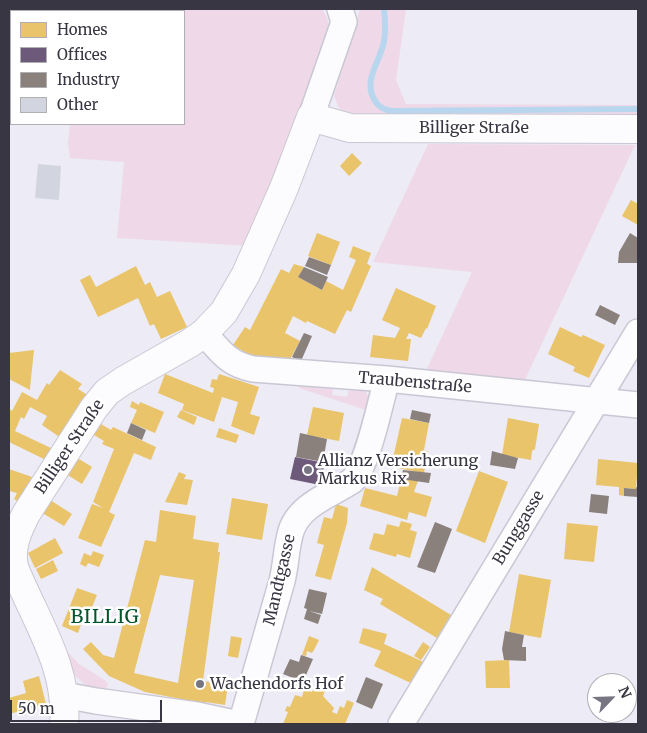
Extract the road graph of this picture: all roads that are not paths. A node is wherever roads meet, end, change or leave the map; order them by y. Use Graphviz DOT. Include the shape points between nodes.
graph roads {
  1 [pos="340,10"];
  2 [pos="311,117"];
  3 [pos="638,129"];
  4 [pos="638,332"];
  5 [pos="204,333"];
  6 [pos="387,379"];
  7 [pos="596,400"];
  8 [pos="638,405"];
  9 [pos="11,545"];
  10 [pos="64,695"];
  11 [pos="64,724"];
  12 [pos="240,724"];
  13 [pos="400,724"];
  1 -- 2 [label="street, Billiger Straße" via="344,22"];
  2 -- 3 [label="street, Billiger Straße" via="350,128"];
  2 -- 5 [label="street, Billiger Straße" via="246,274 224,312"];
  4 -- 7 [label="street, Bunggasse"];
  5 -- 6 [label="street, Traubenstraße" via="225,357 244,367"];
  5 -- 9 [label="street, Billiger Straße" via="123,381 101,400 26,514"];
  6 -- 7 [label="street, Traubenstraße"];
  6 -- 12 [label="street, Mandtgasse" via="357,477 305,510 294,522 282,581"];
  7 -- 8 [label="street, Traubenstraße"];
  7 -- 13 [label="street, Bunggasse"];
  9 -- 10 [label="street, Billiger Straße" via="14,567 51,648"];
  10 -- 11 [label="street, Billiger Straße"];
  10 -- 12 [label="street"];
}
